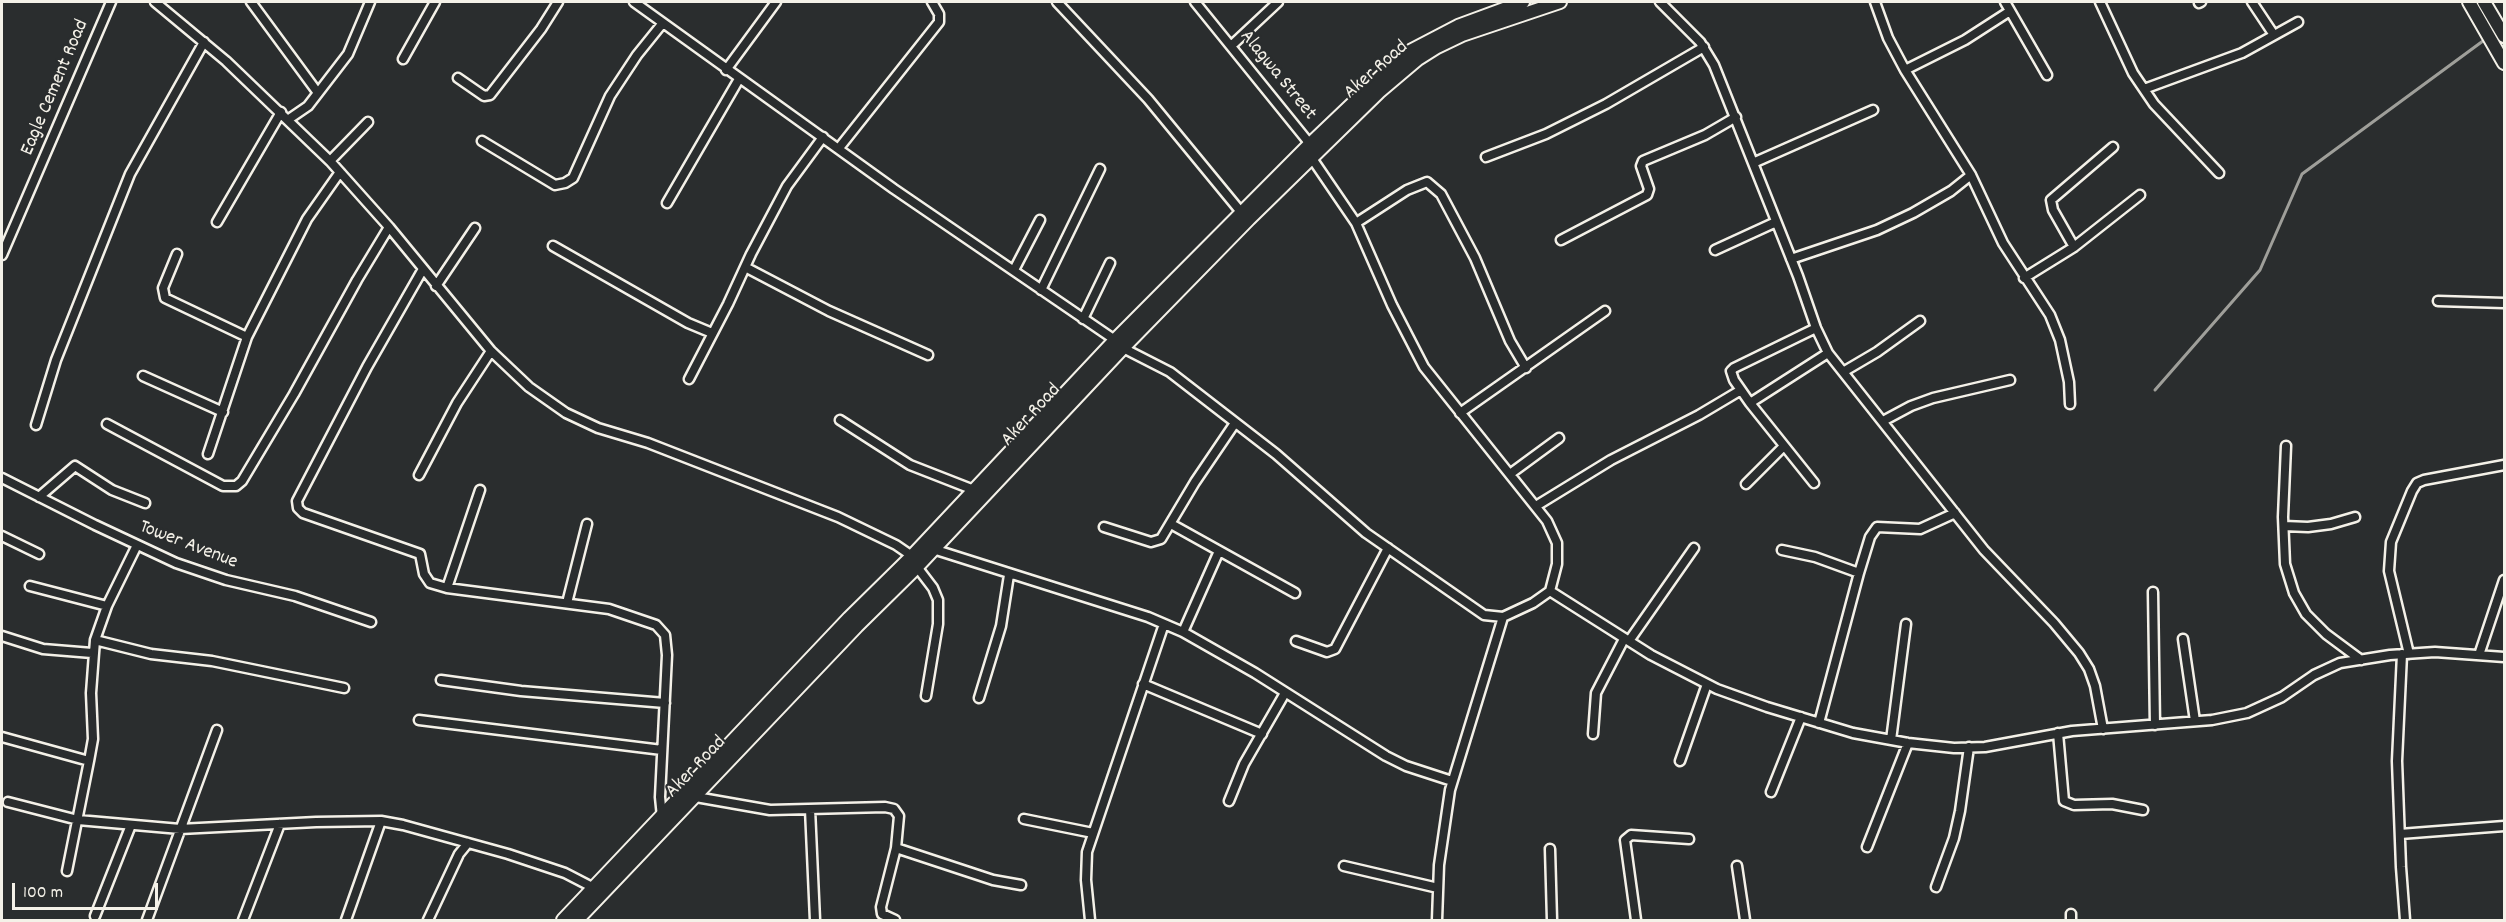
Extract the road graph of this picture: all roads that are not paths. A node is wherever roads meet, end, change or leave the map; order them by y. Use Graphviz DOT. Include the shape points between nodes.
graph roads {
  1 [pos="111,2"];
  2 [pos="155,2"];
  3 [pos="251,2"];
  4 [pos="370,2"];
  5 [pos="435,2"];
  6 [pos="558,2"];
  7 [pos="634,2"];
  8 [pos="776,2"];
  9 [pos="932,2"];
  10 [pos="1057,2"];
  11 [pos="1195,2"];
  12 [pos="1278,2"];
  13 [pos="1523,2"];
  14 [pos="1560,2"];
  15 [pos="1660,2"];
  16 [pos="1875,2"];
  17 [pos="2005,2"];
  18 [pos="2100,2"];
  19 [pos="2252,2"];
  20 [pos="2469,2"];
  21 [pos="2484,2"];
  22 [pos="2010,11"];
  23 [pos="2298,22"];
  24 [pos="662,24"];
  25 [pos="2274,36"];
  26 [pos="2505,36"];
  27 [pos="204,42"];
  28 [pos="1231,46"];
  29 [pos="1704,48"];
  30 [pos="403,59"];
  31 [pos="2505,63"];
  32 [pos="726,70"];
  33 [pos="1905,70"];
  34 [pos="2047,75"];
  35 [pos="458,78"];
  36 [pos="739,79"];
  37 [pos="2144,90"];
  38 [pos="318,93"];
  39 [pos="1873,110"];
  40 [pos="281,112"];
  41 [pos="1736,117"];
  42 [pos="289,119"];
  43 [pos="368,122"];
  44 [pos="824,137"];
  45 [pos="482,141"];
  46 [pos="1310,144"];
  47 [pos="2113,147"];
  48 [pos="839,148"];
  49 [pos="1311,157"];
  50 [pos="1486,157"];
  51 [pos="330,161"];
  52 [pos="1754,163"];
  53 [pos="1100,169"];
  54 [pos="340,172"];
  55 [pos="2220,173"];
  56 [pos="1971,175"];
  57 [pos="2140,195"];
  58 [pos="667,204"];
  59 [pos="1241,212"];
  60 [pos="1040,220"];
  61 [pos="217,222"];
  62 [pos="1776,222"];
  63 [pos="1356,223"];
  64 [pos="389,227"];
  65 [pos="475,228"];
  66 [pos="1561,240"];
  67 [pos="553,246"];
  68 [pos="2074,247"];
  69 [pos="1715,250"];
  70 [pos="177,254"];
  71 [pos="2,255"];
  72 [pos="1791,259"];
  73 [pos="1110,263"];
  74 [pos="745,267"];
  75 [pos="423,269"];
  76 [pos="1014,270"];
  77 [pos="2024,278"];
  78 [pos="436,285"];
  79 [pos="1041,290"];
  80 [pos="2438,302"];
  81 [pos="2505,303"];
  82 [pos="1605,311"];
  83 [pos="1083,319"];
  84 [pos="1920,321"];
  85 [pos="1816,328"];
  86 [pos="712,333"];
  87 [pos="247,338"];
  88 [pos="1119,344"];
  89 [pos="491,351"];
  90 [pos="1828,353"];
  91 [pos="928,355"];
  92 [pos="1526,368"];
  93 [pos="1844,372"];
  94 [pos="143,376"];
  95 [pos="689,378"];
  96 [pos="2010,380"];
  97 [pos="1741,390"];
  98 [pos="1750,403"];
  99 [pos="2070,404"];
  100 [pos="223,412"];
  101 [pos="1460,413"];
  102 [pos="840,420"];
  103 [pos="1883,421"];
  104 [pos="1235,423"];
  105 [pos="107,424"];
  106 [pos="36,425"];
  107 [pos="1558,438"];
  108 [pos="1784,446"];
  109 [pos="2286,446"];
  110 [pos="208,454"];
  111 [pos="2505,465"];
  112 [pos="1510,474"];
  113 [pos="418,475"];
  114 [pos="2,478"];
  115 [pos="1814,483"];
  116 [pos="1746,484"];
  117 [pos="480,490"];
  118 [pos="974,490"];
  119 [pos="39,497"];
  120 [pos="145,503"];
  121 [pos="1536,506"];
  122 [pos="1955,513"];
  123 [pos="2355,517"];
  124 [pos="587,524"];
  125 [pos="1171,524"];
  126 [pos="2284,526"];
  127 [pos="1104,527"];
  128 [pos="2,536"];
  129 [pos="137,545"];
  130 [pos="1388,548"];
  131 [pos="1694,548"];
  132 [pos="933,549"];
  133 [pos="1782,550"];
  134 [pos="1219,551"];
  135 [pos="39,554"];
  136 [pos="915,562"];
  137 [pos="1859,573"];
  138 [pos="1010,575"];
  139 [pos="2505,580"];
  140 [pos="30,586"];
  141 [pos="447,588"];
  142 [pos="1550,591"];
  143 [pos="2153,592"];
  144 [pos="1295,593"];
  145 [pos="567,603"];
  146 [pos="871,605"];
  147 [pos="107,606"];
  148 [pos="1503,617"];
  149 [pos="371,622"];
  150 [pos="1164,624"];
  151 [pos="1906,624"];
  152 [pos="1183,632"];
  153 [pos="2,636"];
  154 [pos="2183,639"];
  155 [pos="95,640"];
  156 [pos="1626,640"];
  157 [pos="1296,641"];
  158 [pos="92,653"];
  159 [pos="2405,654"];
  160 [pos="2479,655"];
  161 [pos="2505,657"];
  162 [pos="2361,660"];
  163 [pos="441,680"];
  164 [pos="1143,684"];
  165 [pos="1707,684"];
  166 [pos="344,688"];
  167 [pos="1285,693"];
  168 [pos="926,696"];
  169 [pos="979,698"];
  170 [pos="665,703"];
  171 [pos="1801,717"];
  172 [pos="419,720"];
  173 [pos="2195,721"];
  174 [pos="1819,723"];
  175 [pos="2155,725"];
  176 [pos="2103,729"];
  177 [pos="217,730"];
  178 [pos="1262,734"];
  179 [pos="1593,734"];
  180 [pos="2058,734"];
  181 [pos="2,737"];
  182 [pos="1891,740"];
  183 [pos="1908,743"];
  184 [pos="1969,747"];
  185 [pos="662,750"];
  186 [pos="89,761"];
  187 [pos="1680,761"];
  188 [pos="1452,781"];
  189 [pos="1771,792"];
  190 [pos="696,797"];
  191 [pos="1229,801"];
  192 [pos="8,802"];
  193 [pos="810,809"];
  194 [pos="2143,810"];
  195 [pos="662,818"];
  196 [pos="1024,819"];
  197 [pos="78,820"];
  198 [pos="381,821"];
  199 [pos="280,824"];
  200 [pos="131,825"];
  201 [pos="2505,826"];
  202 [pos="180,829"];
  203 [pos="1093,833"];
  204 [pos="2400,834"];
  205 [pos="1689,839"];
  206 [pos="468,843"];
  207 [pos="1867,847"];
  208 [pos="896,848"];
  209 [pos="1550,849"];
  210 [pos="1344,866"];
  211 [pos="1737,866"];
  212 [pos="67,871"];
  213 [pos="1022,885"];
  214 [pos="1936,887"];
  215 [pos="594,888"];
  216 [pos="1438,888"];
  217 [pos="94,916"];
  218 [pos="147,921"];
  219 [pos="243,921"];
  220 [pos="346,921"];
  221 [pos="428,921"];
  222 [pos="563,921"];
  223 [pos="577,921"];
  224 [pos="815,921"];
  225 [pos="895,921"];
  226 [pos="1090,921"];
  227 [pos="1437,921"];
  228 [pos="1552,921"];
  229 [pos="1636,921"];
  230 [pos="1745,921"];
  231 [pos="2405,921"];
  1 -- 71 [label="street, Eagle Cement Road"];
  2 -- 27 [label="street"];
  3 -- 38 [label="street"];
  4 -- 38 [label="street" via="348,54"];
  5 -- 30 [label="street"];
  6 -- 35 [label="street" via="490,95 484,96"];
  7 -- 24 [label="street"];
  8 -- 32 [label="street"];
  9 -- 48 [label="street" via="939,22"];
  10 -- 59 [label="street" via="1148,99"];
  11 -- 28 [label="street, Alagwa Street"];
  12 -- 28 [label="street"];
  13 -- 46 [label="street, Aker Road" via="1458,26 1412,50"];
  14 -- 49 [label="street, Aker Road" via="1462,35 1418,59"];
  15 -- 29 [label="street"];
  16 -- 33 [label="street"];
  17 -- 22 [label="street"];
  18 -- 37 [label="street"];
  19 -- 25 [label="street"];
  20 -- 31 [label="street"];
  21 -- 26 [label="street"];
  22 -- 33 [label="street" via="1965,40"];
  22 -- 34 [label="street"];
  23 -- 25 [label="street"];
  24 -- 32 [label="street"];
  24 -- 45 [label="street" via="610,96 573,178 555,185"];
  25 -- 37 [label="street" via="2231,58"];
  27 -- 40 [label="street"];
  27 -- 106 [label="street" via="130,174 56,360"];
  28 -- 46 [label="street, Alagwa Street"];
  29 -- 41 [label="street"];
  29 -- 50 [label="street" via="1596,109"];
  32 -- 36 [label="street"];
  33 -- 56 [label="street"];
  36 -- 44 [label="street"];
  36 -- 58 [label="street"];
  37 -- 55 [label="street" via="2174,128"];
  38 -- 42 [label="street" via="308,106"];
  39 -- 52 [label="street"];
  40 -- 42 [label="street"];
  40 -- 61 [label="street"];
  41 -- 52 [label="street"];
  41 -- 66 [label="street" via="1705,135 1643,161 1641,166 1650,189 1647,195"];
  42 -- 51 [label="street"];
  43 -- 51 [label="street"];
  44 -- 48 [label="street"];
  44 -- 74 [label="street" via="787,186"];
  46 -- 59 [label="street, Aker Road"];
  47 -- 68 [label="street" via="2051,200"];
  48 -- 76 [label="street"];
  49 -- 63 [label="street"];
  49 -- 88 [label="street, Aker Road"];
  51 -- 54 [label="street"];
  52 -- 62 [label="street"];
  53 -- 79 [label="street"];
  54 -- 64 [label="street"];
  54 -- 87 [label="street" via="307,219"];
  56 -- 72 [label="street" via="1951,191 1877,230"];
  56 -- 77 [label="street"];
  57 -- 68 [label="street"];
  59 -- 88 [label="street, Aker Road"];
  60 -- 76 [label="street"];
  62 -- 69 [label="street"];
  62 -- 72 [label="street"];
  63 -- 92 [label="street" via="1407,190 1427,182 1441,194"];
  63 -- 101 [label="street" via="1424,367"];
  64 -- 75 [label="street"];
  64 -- 105 [label="street" via="294,394 236,486 223,486"];
  65 -- 78 [label="street"];
  67 -- 86 [label="street"];
  68 -- 77 [label="street"];
  70 -- 87 [label="street" via="163,288 165,298"];
  72 -- 85 [label="street"];
  73 -- 83 [label="street"];
  74 -- 86 [label="street"];
  74 -- 91 [label="street" via="829,311"];
  75 -- 78 [label="street"];
  75 -- 141 [label="street" via="297,501 303,513 420,554 426,579"];
  76 -- 79 [label="street"];
  77 -- 99 [label="street" via="2049,315 2060,340"];
  78 -- 89 [label="street"];
  79 -- 83 [label="street"];
  80 -- 81 [label="street"];
  82 -- 92 [label="street"];
  83 -- 88 [label="street"];
  84 -- 93 [label="street"];
  85 -- 90 [label="street"];
  85 -- 97 [label="street" via="1734,368 1731,371"];
  86 -- 95 [label="street"];
  87 -- 100 [label="street"];
  88 -- 104 [label="street" via="1170,372"];
  88 -- 118 [label="street, Aker Road"];
  88 -- 132 [label="street, Aker Road"];
  89 -- 113 [label="street"];
  89 -- 136 [label="street" via="529,387 566,413 838,517 896,545"];
  90 -- 93 [label="street"];
  90 -- 98 [label="street"];
  92 -- 101 [label="street"];
  93 -- 103 [label="street"];
  94 -- 100 [label="street"];
  96 -- 103 [label="street" via="1933,398"];
  97 -- 98 [label="street"];
  97 -- 121 [label="street" via="1611,460"];
  98 -- 108 [label="street"];
  100 -- 110 [label="street"];
  101 -- 112 [label="street"];
  102 -- 118 [label="street" via="910,465"];
  103 -- 122 [label="street"];
  104 -- 125 [label="street"];
  104 -- 130 [label="street"];
  107 -- 112 [label="street"];
  108 -- 115 [label="street"];
  108 -- 116 [label="street"];
  109 -- 126 [label="street"];
  111 -- 159 [label="street" via="2424,480 2412,491 2391,542 2389,571"];
  112 -- 121 [label="street"];
  114 -- 119 [label="street, Tower Avenue"];
  117 -- 141 [label="street"];
  118 -- 136 [label="street, Aker Road"];
  119 -- 120 [label="street" via="75,466 112,490"];
  119 -- 129 [label="street, Tower Avenue"];
  121 -- 142 [label="street" via="1557,543 1557,564"];
  122 -- 137 [label="street" via="1920,528 1877,527"];
  122 -- 176 [label="street" via="2079,653 2095,686"];
  123 -- 126 [label="street" via="2308,527"];
  124 -- 145 [label="street"];
  125 -- 127 [label="street" via="1155,542"];
  125 -- 134 [label="street"];
  126 -- 162 [label="street" via="2286,564 2306,614"];
  128 -- 135 [label="street"];
  129 -- 147 [label="street"];
  129 -- 149 [label="street, Tower Avenue" via="226,580 295,596"];
  130 -- 148 [label="street" via="1484,615"];
  130 -- 157 [label="street" via="1335,649 1327,652"];
  131 -- 156 [label="street"];
  132 -- 136 [label="street, Aker Road"];
  132 -- 138 [label="street"];
  133 -- 137 [label="street"];
  134 -- 144 [label="street"];
  134 -- 152 [label="street"];
  136 -- 146 [label="street, Aker Road"];
  136 -- 168 [label="street" via="938,600"];
  137 -- 174 [label="street"];
  138 -- 150 [label="street"];
  138 -- 169 [label="street" via="1001,626"];
  139 -- 160 [label="street"];
  140 -- 147 [label="street"];
  141 -- 145 [label="street"];
  142 -- 148 [label="street"];
  142 -- 156 [label="street"];
  143 -- 175 [label="street"];
  145 -- 170 [label="street" via="609,609 656,625 664,635 667,655"];
  146 -- 190 [label="street, Aker Road"];
  146 -- 195 [label="street, Aker Road"];
  147 -- 155 [label="street"];
  148 -- 188 [label="street"];
  150 -- 152 [label="street"];
  150 -- 164 [label="street"];
  151 -- 182 [label="street"];
  152 -- 167 [label="street"];
  153 -- 158 [label="street" via="43,649"];
  154 -- 173 [label="street"];
  155 -- 158 [label="street"];
  155 -- 166 [label="street" via="151,654 212,661"];
  156 -- 165 [label="street"];
  156 -- 179 [label="street" via="1596,693"];
  158 -- 186 [label="street" via="93,739"];
  159 -- 160 [label="street"];
  159 -- 162 [label="street"];
  159 -- 204 [label="street" via="2397,761"];
  160 -- 161 [label="street"];
  162 -- 173 [label="street" via="2340,663 2314,675 2282,697 2247,713"];
  163 -- 170 [label="street" via="521,692"];
  164 -- 178 [label="street"];
  164 -- 203 [label="street"];
  165 -- 171 [label="street"];
  165 -- 187 [label="street"];
  167 -- 178 [label="street"];
  167 -- 188 [label="street" via="1386,756"];
  170 -- 185 [label="street"];
  171 -- 174 [label="street"];
  171 -- 189 [label="street"];
  172 -- 185 [label="street"];
  173 -- 175 [label="street"];
  174 -- 182 [label="street"];
  175 -- 176 [label="street"];
  176 -- 180 [label="street"];
  177 -- 202 [label="street"];
  178 -- 191 [label="street"];
  180 -- 184 [label="street"];
  180 -- 194 [label="street" via="2064,801"];
  181 -- 186 [label="street"];
  182 -- 183 [label="street"];
  183 -- 184 [label="street"];
  183 -- 207 [label="street"];
  184 -- 214 [label="street" via="1954,838"];
  185 -- 195 [label="street"];
  186 -- 197 [label="street"];
  188 -- 216 [label="street"];
  190 -- 193 [label="street" via="770,810"];
  190 -- 223 [label="street, Aker Road"];
  192 -- 197 [label="street"];
  193 -- 208 [label="street" via="894,809 899,816"];
  193 -- 224 [label="street"];
  195 -- 215 [label="street, Aker Road"];
  196 -- 203 [label="street"];
  197 -- 200 [label="street"];
  197 -- 212 [label="street"];
  198 -- 199 [label="street"];
  198 -- 206 [label="street"];
  198 -- 220 [label="street"];
  199 -- 202 [label="street"];
  199 -- 219 [label="street"];
  200 -- 202 [label="street"];
  200 -- 217 [label="street"];
  201 -- 204 [label="street"];
  202 -- 218 [label="street"];
  203 -- 226 [label="street" via="1087,852 1086,880"];
  204 -- 231 [label="street"];
  205 -- 229 [label="street" via="1631,835 1625,840"];
  206 -- 215 [label="street" via="565,873"];
  206 -- 221 [label="street"];
  208 -- 213 [label="street" via="993,880"];
  208 -- 225 [label="street" via="881,907 882,914"];
  209 -- 228 [label="street"];
  210 -- 216 [label="street"];
  211 -- 230 [label="street"];
  215 -- 222 [label="street, Aker Road"];
  216 -- 227 [label="street"];
}
